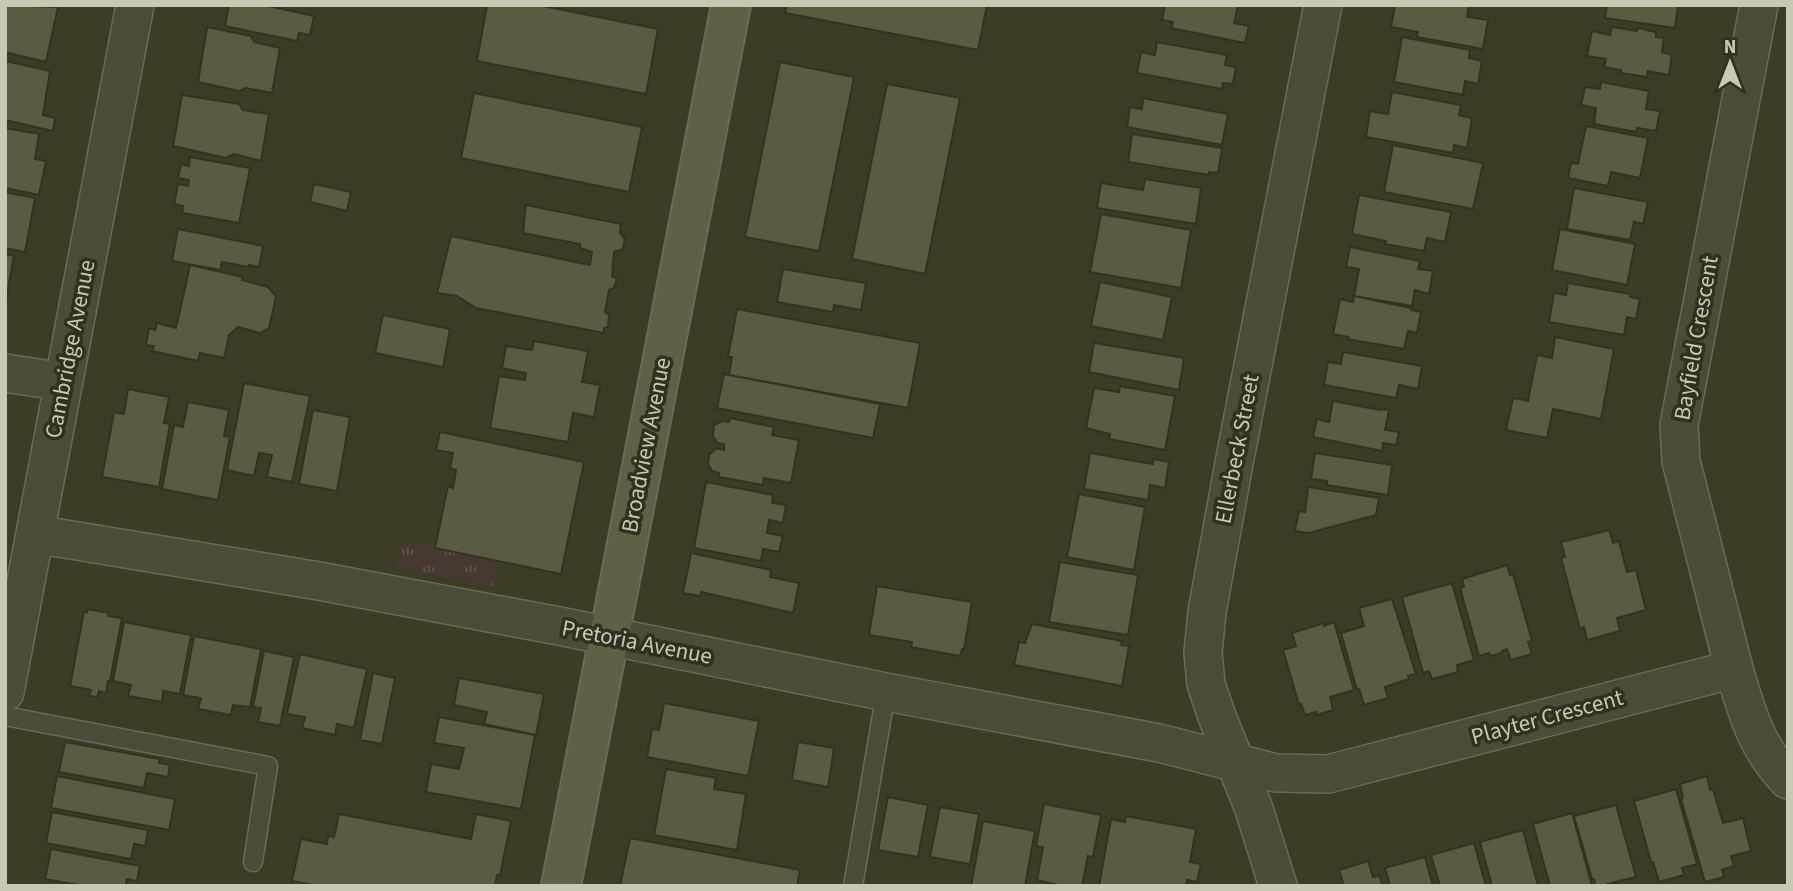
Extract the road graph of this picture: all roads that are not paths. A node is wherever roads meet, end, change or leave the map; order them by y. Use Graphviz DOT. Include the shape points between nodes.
graph roads {
  1 [pos="135,5"];
  2 [pos="731,5"];
  3 [pos="1323,5"];
  4 [pos="1759,5"];
  5 [pos="5,373"];
  6 [pos="64,382"];
  7 [pos="35,534"];
  8 [pos="609,637"];
  9 [pos="1734,668"];
  10 [pos="5,692"];
  11 [pos="886,692"];
  12 [pos="5,716"];
  13 [pos="1237,764"];
  14 [pos="1788,780"];
  15 [pos="253,862"];
  16 [pos="561,886"];
  17 [pos="853,886"];
  18 [pos="1279,886"];
  1 -- 6 [label="street, Cambridge Avenue"];
  2 -- 8 [label="main road, Broadview Avenue"];
  3 -- 13 [label="street, Ellerbeck Street" via="1207,612 1206,684"];
  4 -- 9 [label="street, Bayfield Crescent" via="1679,425 1681,461"];
  5 -- 6 [label="street"];
  6 -- 7 [label="street, Cambridge Avenue"];
  7 -- 8 [label="street, Pretoria Avenue" via="318,581"];
  7 -- 10 [label="street, Cambridge Avenue"];
  8 -- 11 [label="street, Pretoria Avenue"];
  8 -- 16 [label="main road, Broadview Avenue"];
  9 -- 13 [label="street, Playter Crescent" via="1328,774 1276,773"];
  9 -- 14 [label="street" via="1761,746"];
  11 -- 13 [label="street, Pretoria Avenue" via="1159,743"];
  11 -- 17 [label="lane"];
  12 -- 15 [label="lane" via="268,766"];
  13 -- 18 [label="street, Ellerbeck Street"];
}
